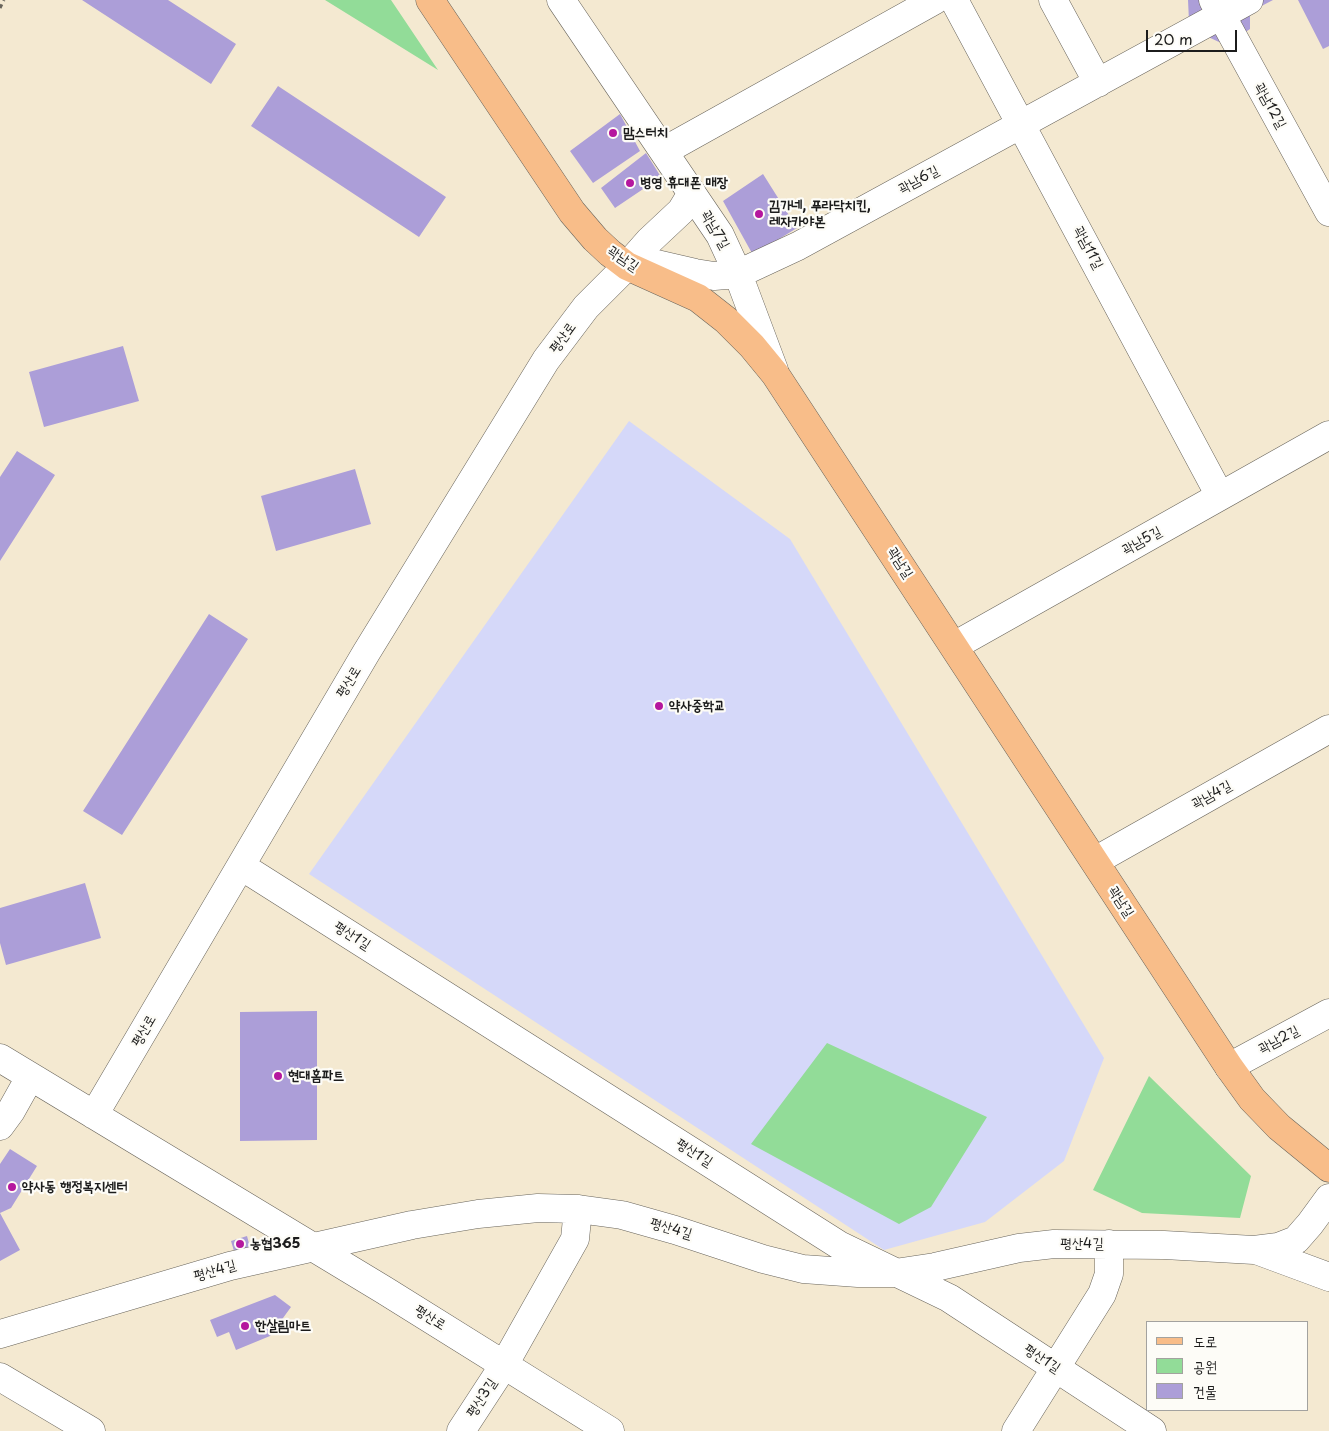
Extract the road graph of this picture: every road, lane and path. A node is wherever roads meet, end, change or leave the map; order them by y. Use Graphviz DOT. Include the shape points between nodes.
graph roads {
  1 [pos="4,0"];
  2 [pos="430,0"];
  3 [pos="561,0"];
  4 [pos="935,0"];
  5 [pos="954,0"];
  6 [pos="1053,0"];
  7 [pos="1250,0"];
  8 [pos="0,8"];
  9 [pos="1216,8"];
  10 [pos="1098,83"];
  11 [pos="1022,125"];
  12 [pos="664,151"];
  13 [pos="692,193"];
  14 [pos="1329,212"];
  15 [pos="627,266"];
  16 [pos="738,274"];
  17 [pos="775,374"];
  18 [pos="1329,435"];
  19 [pos="1220,496"];
  20 [pos="954,646"];
  21 [pos="1329,729"];
  22 [pos="1095,861"];
  23 [pos="241,866"];
  24 [pos="1329,1014"];
  25 [pos="0,1058"];
  26 [pos="1229,1067"];
  27 [pos="30,1076"];
  28 [pos="94,1115"];
  29 [pos="0,1126"];
  30 [pos="1329,1168"];
  31 [pos="1329,1198"];
  32 [pos="578,1208"];
  33 [pos="1110,1244"];
  34 [pos="312,1246"];
  35 [pos="1254,1250"];
  36 [pos="895,1273"];
  37 [pos="1329,1277"];
  38 [pos="0,1334"];
  39 [pos="504,1365"];
  40 [pos="1055,1368"];
  41 [pos="0,1377"];
  42 [pos="91,1431"];
  43 [pos="461,1431"];
  44 [pos="610,1431"];
  45 [pos="1016,1431"];
  46 [pos="1152,1431"];
  1 -- 8 [label="path"];
  2 -- 15 [label="main road, 곽남길" via="572,212 595,239"];
  3 -- 12 [label="street, 곽남7길"];
  4 -- 12 [label="street"];
  5 -- 11 [label="street, 곽남11길"];
  6 -- 10 [label="street"];
  7 -- 9 [label="street, 곽남6길"];
  9 -- 10 [label="street, 곽남6길"];
  9 -- 14 [label="street, 곽남12길"];
  10 -- 11 [label="street, 곽남6길"];
  11 -- 16 [label="street, 곽남6길" via="798,246"];
  11 -- 19 [label="street, 곽남11길"];
  12 -- 13 [label="street, 곽남7길"];
  13 -- 15 [label="street, 평산로" via="681,211"];
  13 -- 16 [label="street, 곽남7길" via="720,235"];
  15 -- 16 [label="street" via="656,264 695,274"];
  15 -- 17 [label="main road, 곽남길" via="698,298 726,320"];
  15 -- 23 [label="street, 평산로" via="586,307 546,360 366,653"];
  16 -- 17 [label="street, 곽남7길"];
  17 -- 20 [label="main road, 곽남길"];
  18 -- 19 [label="street, 곽남5길"];
  19 -- 20 [label="street, 곽남5길"];
  20 -- 22 [label="main road, 곽남길"];
  21 -- 22 [label="street, 곽남4길"];
  22 -- 26 [label="main road, 곽남길"];
  23 -- 28 [label="street, 평산로"];
  23 -- 36 [label="street, 평산1길" via="839,1245"];
  24 -- 26 [label="street, 곽남2길"];
  25 -- 27 [label="street, 평산로"];
  26 -- 30 [label="main road, 곽남길" via="1252,1099 1279,1127"];
  27 -- 28 [label="street, 평산로"];
  27 -- 29 [label="street"];
  28 -- 34 [label="street, 평산로"];
  31 -- 35 [label="street, 평산4길" via="1296,1240 1278,1247"];
  32 -- 34 [label="street, 평산4길" via="478,1214"];
  32 -- 36 [label="street, 평산4길" via="622,1215 803,1269"];
  32 -- 39 [label="street, 평산3길" via="575,1239"];
  33 -- 35 [label="street, 평산4길"];
  33 -- 36 [label="street, 평산4길" via="1018,1248"];
  33 -- 40 [label="street" via="1109,1274 1102,1294"];
  34 -- 38 [label="street, 평산4길" via="230,1266"];
  34 -- 39 [label="street, 평산로"];
  35 -- 37 [label="street"];
  36 -- 40 [label="street, 평산1길" via="949,1298"];
  39 -- 43 [label="street, 평산3길"];
  39 -- 44 [label="street, 평산로"];
  40 -- 45 [label="street"];
  40 -- 46 [label="street, 평산1길"];
  41 -- 42 [label="street"];
}
